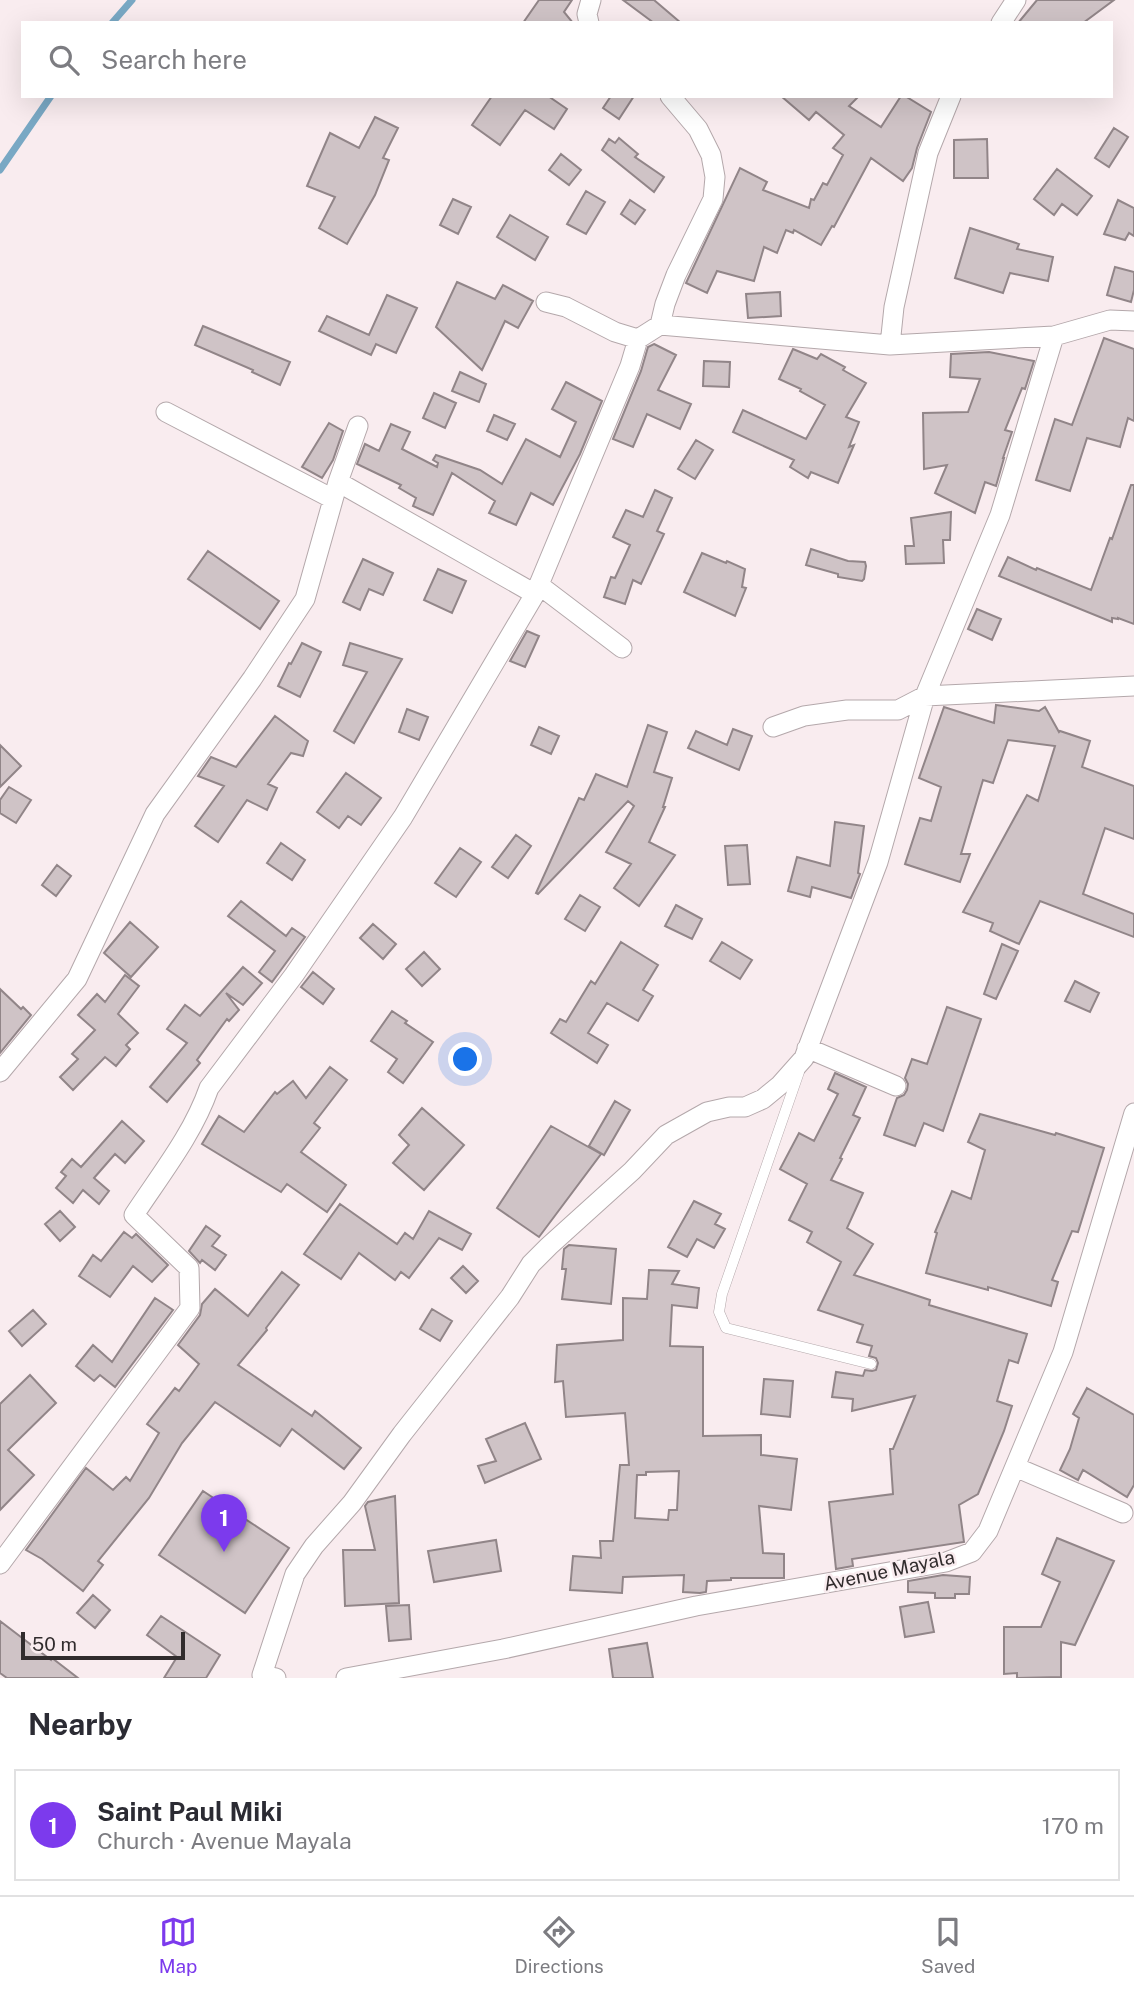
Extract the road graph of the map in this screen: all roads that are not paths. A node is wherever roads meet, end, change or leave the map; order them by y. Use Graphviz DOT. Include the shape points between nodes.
graph roads {
  1 [pos="591,0"];
  2 [pos="1016,0"];
  3 [pos="589,21"];
  4 [pos="1002,21"];
  5 [pos="672,98"];
  6 [pos="950,98"];
  7 [pos="546,302"];
  8 [pos="1134,321"];
  9 [pos="660,325"];
  10 [pos="1054,336"];
  11 [pos="638,339"];
  12 [pos="890,345"];
  13 [pos="166,412"];
  14 [pos="358,426"];
  15 [pos="336,491"];
  16 [pos="537,589"];
  17 [pos="622,648"];
  18 [pos="1134,686"];
  19 [pos="925,696"];
  20 [pos="773,727"];
  21 [pos="805,1053"];
  22 [pos="0,1072"];
  23 [pos="896,1086"];
  24 [pos="1134,1113"];
  25 [pos="871,1364"];
  26 [pos="1015,1468"];
  27 [pos="1123,1513"];
  28 [pos="0,1564"];
  29 [pos="266,1677"];
  30 [pos="346,1678"];
  1 -- 3 [label="street"];
  2 -- 4 [label="street"];
  5 -- 9 [label="street" via="698,129 711,155 715,177 713,200 676,275"];
  6 -- 12 [label="street" via="928,153"];
  7 -- 11 [label="street"];
  8 -- 10 [label="street" via="1110,320"];
  9 -- 11 [label="street"];
  9 -- 12 [label="street"];
  10 -- 12 [label="street"];
  10 -- 19 [label="street" via="1000,515"];
  11 -- 16 [label="street"];
  13 -- 15 [label="street"];
  14 -- 15 [label="street"];
  15 -- 16 [label="street"];
  15 -- 22 [label="street" via="305,599 155,814 77,979"];
  16 -- 17 [label="street"];
  16 -- 28 [label="street" via="403,817 209,1088 185,1138 134,1215 189,1268 190,1308"];
  18 -- 19 [label="street"];
  19 -- 20 [label="street" via="898,710 847,710 804,716"];
  19 -- 21 [label="street" via="878,862"];
  21 -- 23 [label="street"];
  21 -- 25 [label="lane" via="719,1312 726,1328"];
  21 -- 29 [label="street" via="763,1099 745,1107 708,1112 666,1135 531,1265 295,1574"];
  24 -- 26 [label="street, Avenue Mayala" via="1063,1352"];
  26 -- 27 [label="street"];
  26 -- 30 [label="street, Avenue Mayala" via="988,1531 972,1552 946,1562 696,1606"];
}
